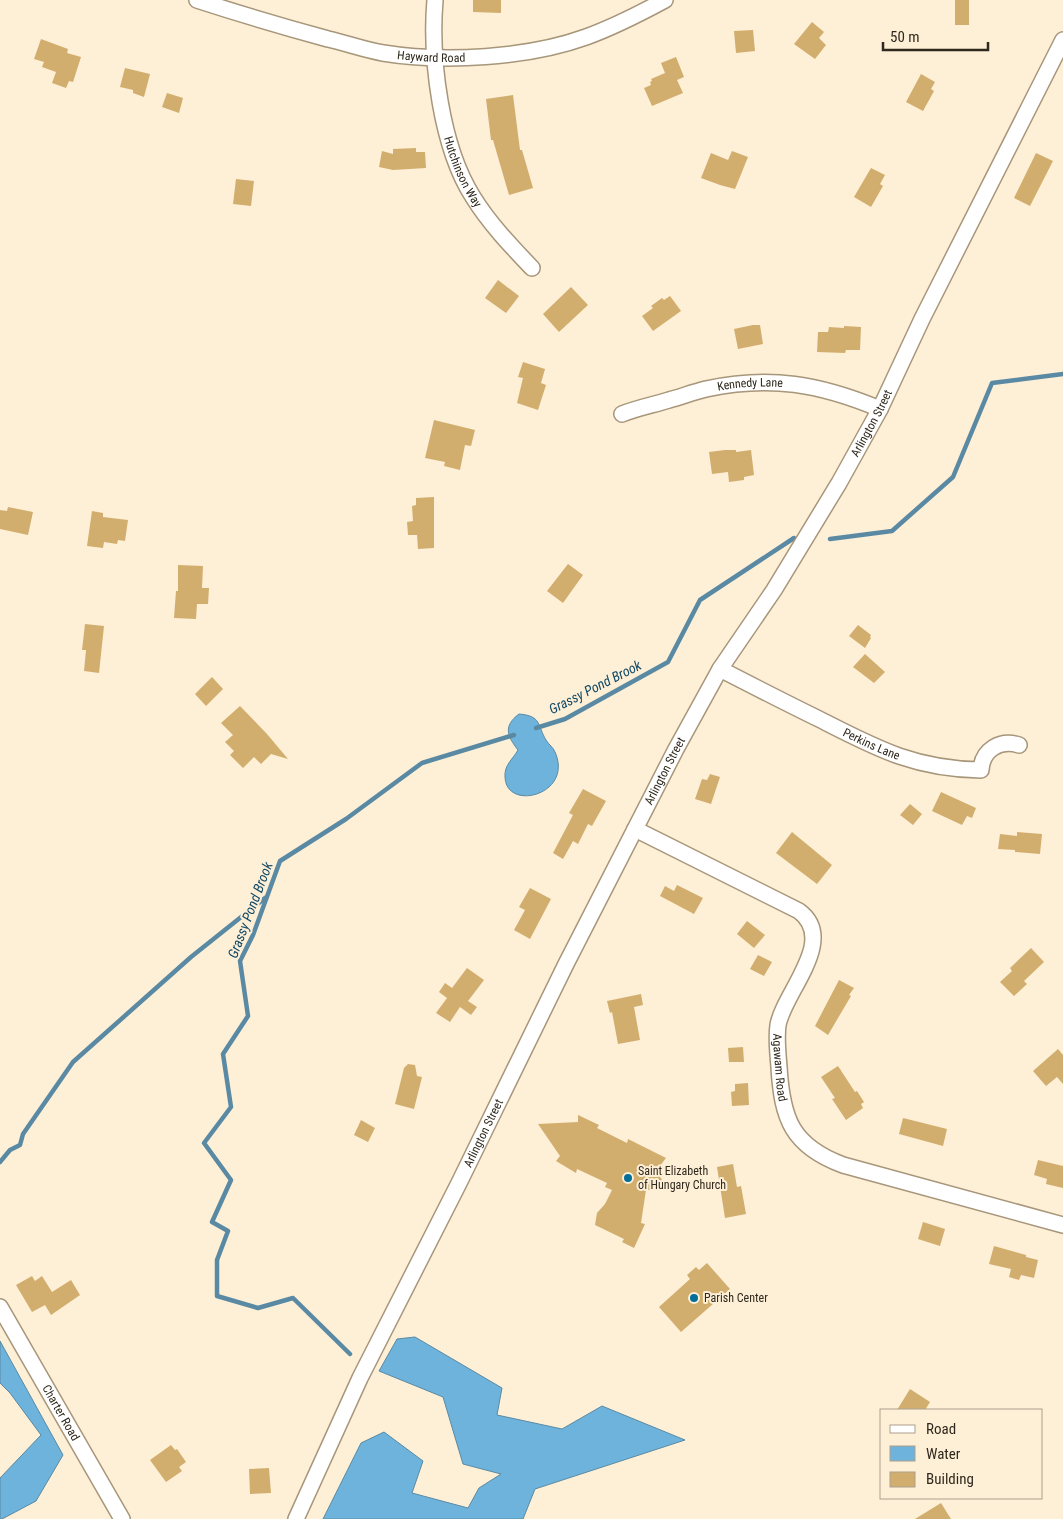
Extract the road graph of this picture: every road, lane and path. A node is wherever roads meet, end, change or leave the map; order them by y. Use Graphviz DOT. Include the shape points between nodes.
graph roads {
  1 [pos="196,0"];
  2 [pos="435,0"];
  3 [pos="665,0"];
  4 [pos="1063,40"];
  5 [pos="435,58"];
  6 [pos="532,268"];
  7 [pos="880,409"];
  8 [pos="622,414"];
  9 [pos="720,669"];
  10 [pos="1018,745"];
  11 [pos="636,829"];
  12 [pos="1063,1224"];
  13 [pos="0,1307"];
  14 [pos="122,1519"];
  15 [pos="296,1519"];
  1 -- 5 [label="street, Hayward Road" via="382,53"];
  2 -- 5 [label="street, Hutchinson Way"];
  3 -- 5 [label="street, Hayward Road" via="620,24 541,50"];
  4 -- 7 [label="street, Arlington Street"];
  5 -- 6 [label="street, Hutchinson Way" via="446,128 457,166 472,197"];
  7 -- 8 [label="street, Kennedy Lane" via="817,387 762,382 706,389"];
  7 -- 9 [label="street, Arlington Street" via="784,574"];
  9 -- 10 [label="street, Perkins Lane" via="872,746 910,761 981,770 986,754 996,746"];
  9 -- 11 [label="street, Arlington Street"];
  11 -- 12 [label="street, Agawam Road" via="799,911 810,921 812,951 781,1016 777,1035 780,1089 786,1112 794,1130 809,1148 843,1165"];
  11 -- 15 [label="street, Arlington Street" via="360,1378"];
  13 -- 14 [label="street, Charter Road"];
}
